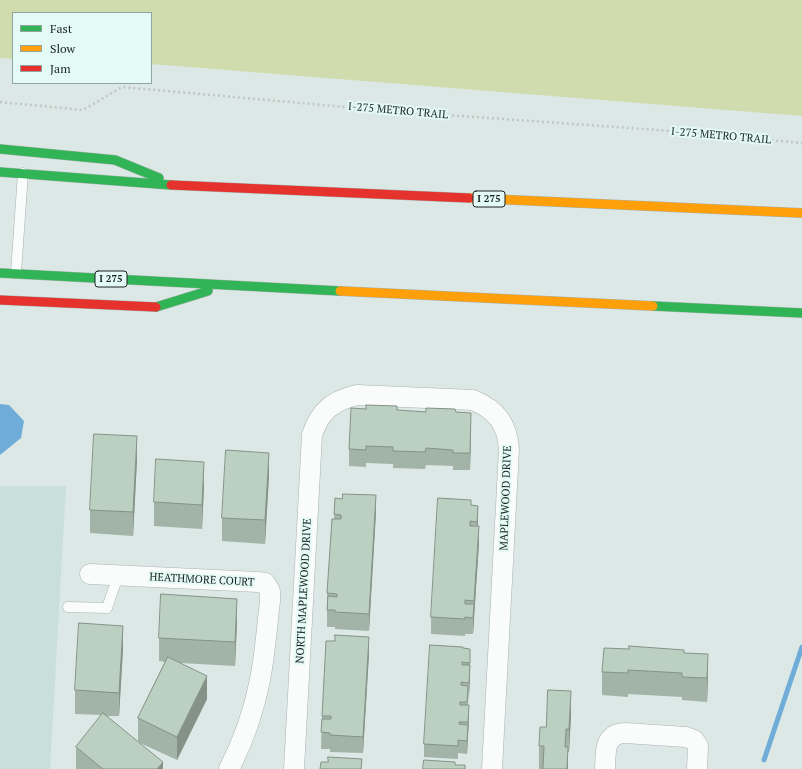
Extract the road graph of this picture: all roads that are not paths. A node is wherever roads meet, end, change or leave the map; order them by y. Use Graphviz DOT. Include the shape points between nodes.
graph roads {
  1 [pos="0,149"];
  2 [pos="0,172"];
  3 [pos="23,173"];
  4 [pos="176,185"];
  5 [pos="802,213"];
  6 [pos="0,273"];
  7 [pos="16,273"];
  8 [pos="223,286"];
  9 [pos="0,300"];
  10 [pos="802,313"];
  11 [pos="321,414"];
  12 [pos="90,574"];
  13 [pos="118,576"];
  14 [pos="68,607"];
  15 [pos="228,769"];
  16 [pos="294,769"];
  17 [pos="492,769"];
  18 [pos="605,769"];
  19 [pos="697,769"];
  1 -- 4 [label="highway" via="115,160"];
  2 -- 3 [label="highway, I 275"];
  3 -- 4 [label="highway, I 275"];
  3 -- 7 [label="lane"];
  4 -- 5 [label="highway, I 275"];
  6 -- 7 [label="highway, I 275"];
  7 -- 8 [label="highway, I 275"];
  8 -- 9 [label="highway" via="155,307"];
  8 -- 10 [label="highway, I 275"];
  11 -- 16 [label="street, NORTH MAPLEWOOD DRIVE" via="312,435"];
  11 -- 17 [label="street, MAPLEWOOD DRIVE" via="333,404 357,395 473,400 485,404 502,422 508,435 509,449"];
  12 -- 13 [label="street, HEATHMORE COURT"];
  13 -- 14 [label="lane" via="108,608"];
  13 -- 15 [label="street, HEATHMORE COURT" via="258,582 265,583 270,591 260,680 249,720"];
  18 -- 19 [label="street" via="607,744 616,733 625,733 686,737 694,740 698,746"];
}
